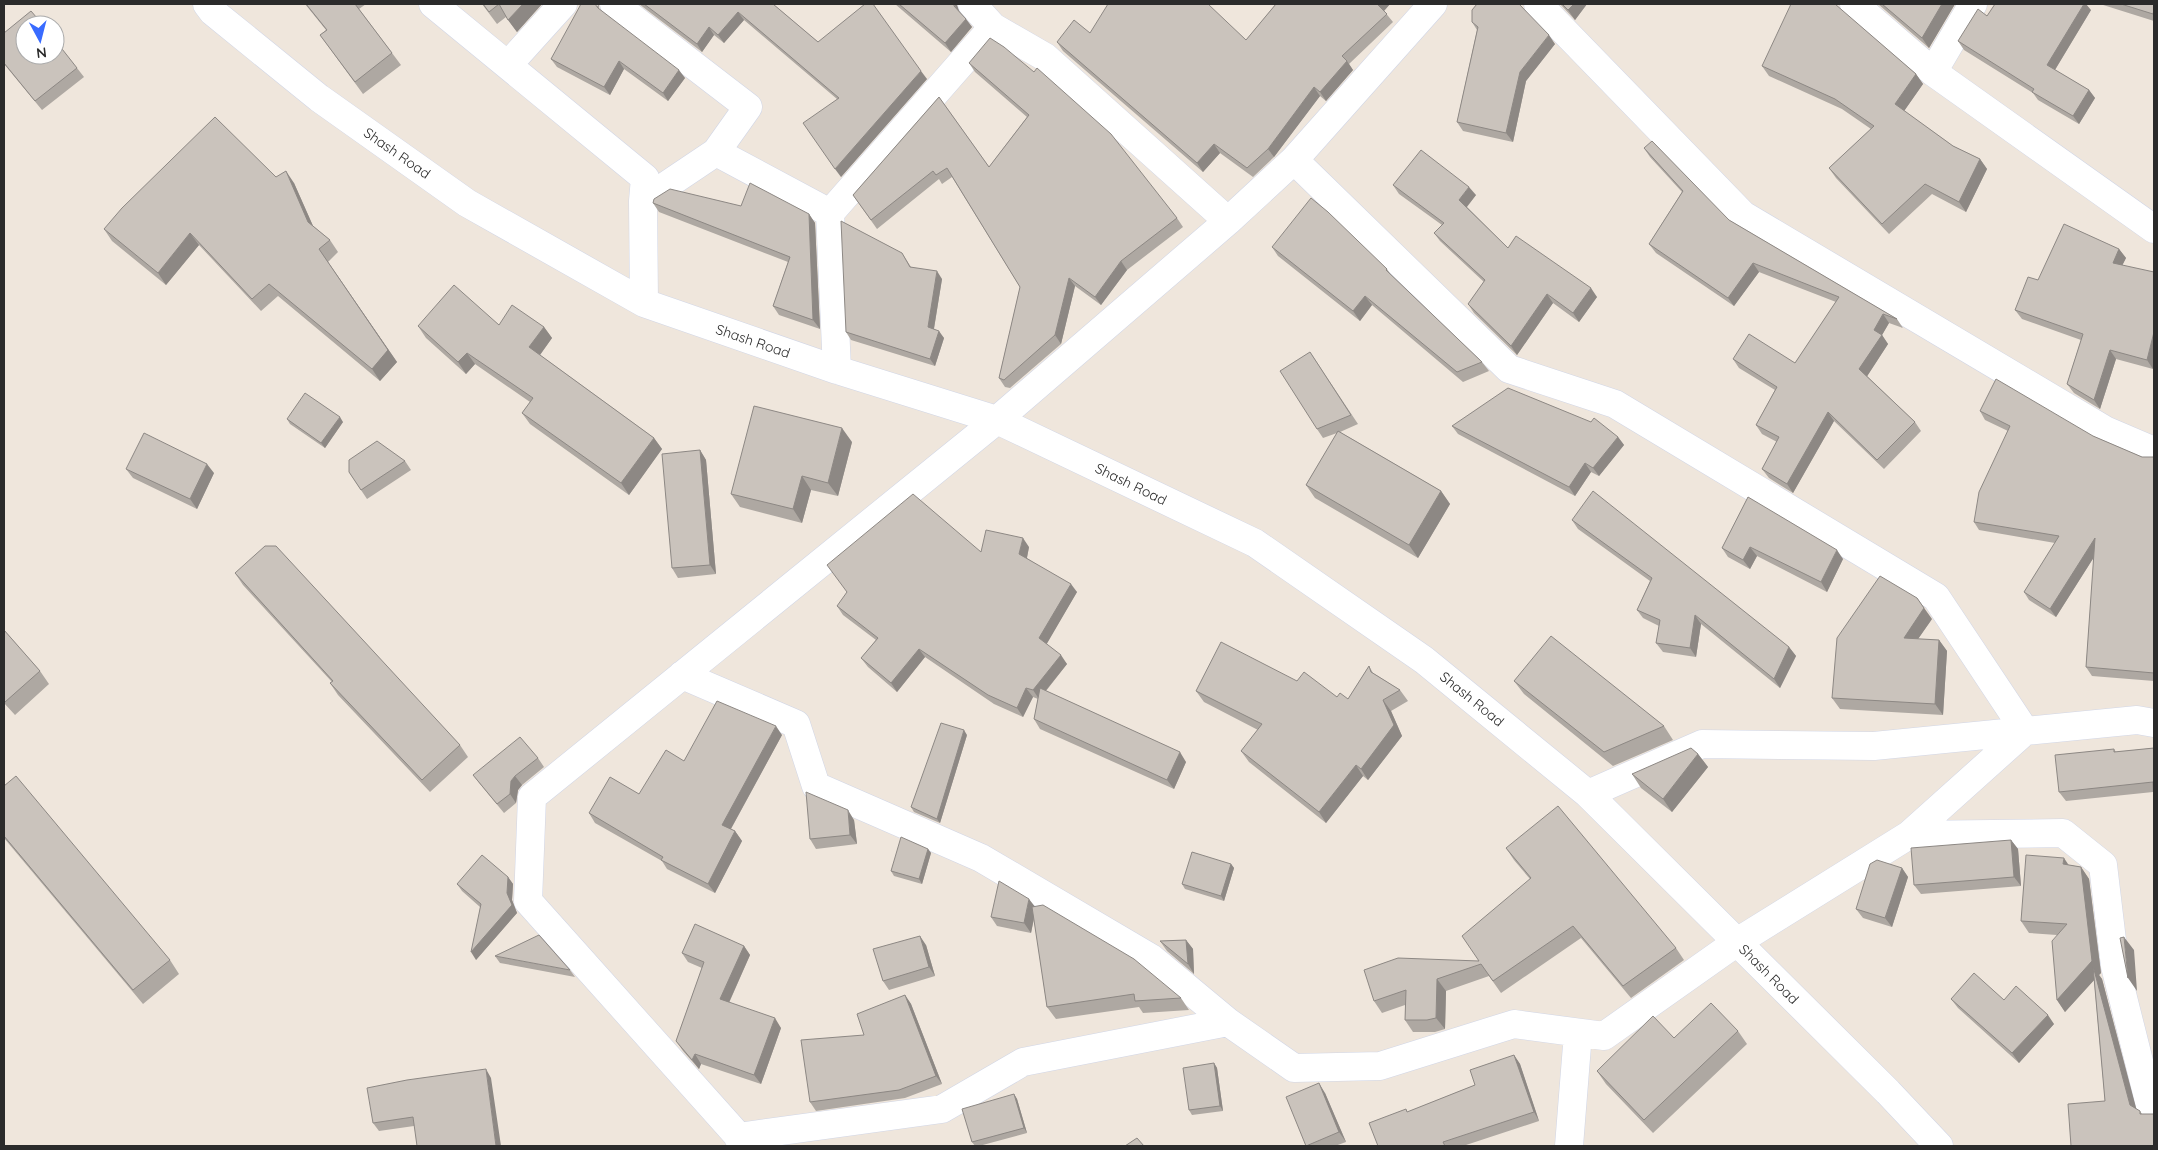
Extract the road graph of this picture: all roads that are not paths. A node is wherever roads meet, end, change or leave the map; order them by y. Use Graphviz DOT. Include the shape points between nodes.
graph roads {
  1 [pos="207,4"];
  2 [pos="433,4"];
  3 [pos="563,4"];
  4 [pos="614,4"];
  5 [pos="972,4"];
  6 [pos="1433,4"];
  7 [pos="1538,4"];
  8 [pos="1854,4"];
  9 [pos="1973,4"];
  10 [pos="993,27"];
  11 [pos="508,65"];
  12 [pos="1933,72"];
  13 [pos="716,152"];
  14 [pos="1294,160"];
  15 [pos="643,201"];
  16 [pos="830,213"];
  17 [pos="1228,221"];
  18 [pos="2154,229"];
  19 [pos="644,303"];
  20 [pos="837,370"];
  21 [pos="997,420"];
  22 [pos="2154,451"];
  23 [pos="682,675"];
  24 [pos="2154,723"];
  25 [pos="2025,731"];
  26 [pos="1588,794"];
  27 [pos="1909,835"];
  28 [pos="1737,942"];
  29 [pos="1228,1022"];
  30 [pos="1578,1033"];
  31 [pos="2154,1109"];
  32 [pos="743,1142"];
  33 [pos="1569,1146"];
  34 [pos="1939,1146"];
  1 -- 19 [label="street, Shash Road" via="319,98 467,203"];
  2 -- 11 [label="street"];
  3 -- 11 [label="street"];
  4 -- 13 [label="street" via="748,107"];
  5 -- 10 [label="street"];
  6 -- 14 [label="street"];
  7 -- 22 [label="street" via="1743,215 2105,430"];
  8 -- 12 [label="street"];
  9 -- 12 [label="street"];
  10 -- 16 [label="street"];
  10 -- 17 [label="street" via="1045,57"];
  11 -- 15 [label="street" via="645,178"];
  12 -- 18 [label="street"];
  13 -- 15 [label="street"];
  13 -- 16 [label="street"];
  14 -- 17 [label="street"];
  14 -- 25 [label="street" via="1509,369 1614,404 1936,597"];
  15 -- 19 [label="street"];
  16 -- 20 [label="street"];
  17 -- 21 [label="street"];
  19 -- 20 [label="street, Shash Road"];
  20 -- 21 [label="street, Shash Road"];
  21 -- 23 [label="street"];
  21 -- 26 [label="street, Shash Road" via="1255,543 1424,660"];
  23 -- 29 [label="street" via="796,724 816,786 981,858 1150,958"];
  23 -- 32 [label="street" via="532,797 528,901"];
  24 -- 25 [label="street" via="2136,720"];
  25 -- 26 [label="street" via="1874,746 1702,744"];
  25 -- 27 [label="street"];
  26 -- 28 [label="street, Shash Road"];
  27 -- 28 [label="street"];
  27 -- 31 [label="street" via="2063,833 2103,865 2115,966 2151,1109"];
  28 -- 30 [label="street" via="1604,1036"];
  28 -- 34 [label="street, Shash Road"];
  29 -- 30 [label="street" via="1294,1068 1380,1066 1514,1024"];
  29 -- 32 [label="street" via="1023,1062 942,1109"];
  30 -- 33 [label="street"];
}
